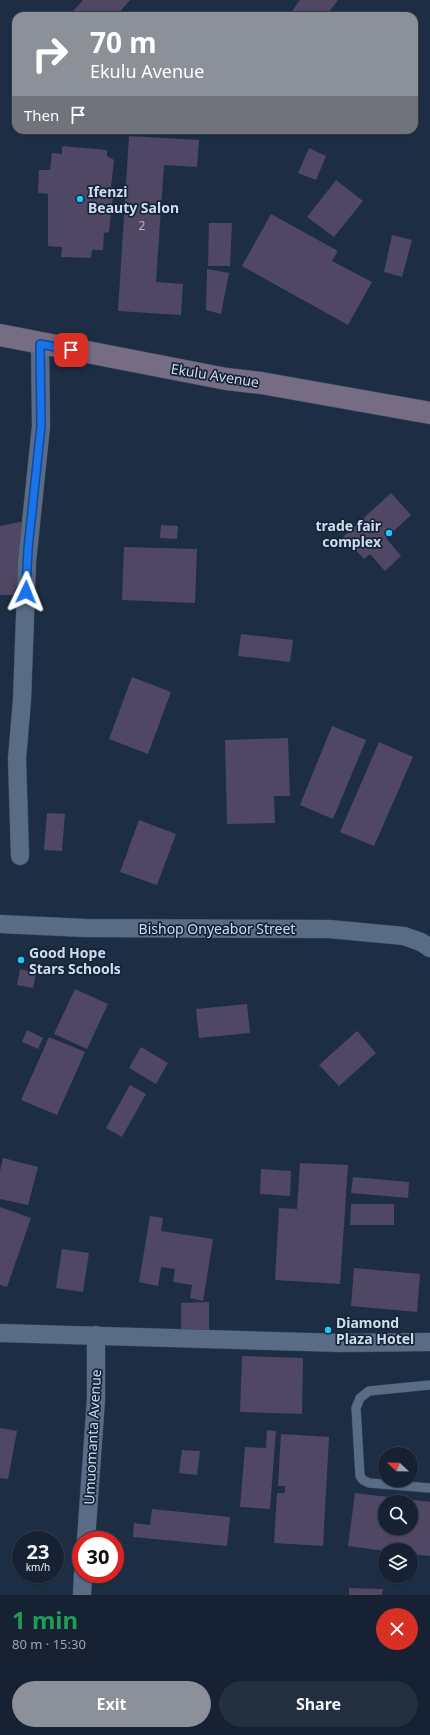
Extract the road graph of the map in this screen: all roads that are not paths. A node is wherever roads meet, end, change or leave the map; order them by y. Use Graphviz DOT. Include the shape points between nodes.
graph roads {
  1 [pos="0,335"];
  2 [pos="40,344"];
  3 [pos="430,413"];
  4 [pos="20,856"];
  5 [pos="0,924"];
  6 [pos="430,948"];
  7 [pos="0,1333"];
  8 [pos="96,1335"];
  9 [pos="430,1342"];
  10 [pos="430,1385"];
  11 [pos="430,1488"];
  12 [pos="87,1531"];
  13 [pos="83,1583"];
  14 [pos="82,1595"];
  1 -- 2 [label="main road, Ekulu Avenue"];
  2 -- 3 [label="main road, Ekulu Avenue" via="226,379"];
  2 -- 4 [label="street" via="41,426 27,562 22,700 17,759"];
  5 -- 6 [label="street, Bishop Onyeabor Street" via="85,928 329,929 404,936"];
  7 -- 8 [label="street"];
  8 -- 9 [label="street" via="342,1343"];
  8 -- 12 [label="street, Umuomanta Avenue" via="96,1400"];
  10 -- 11 [label="lane" via="369,1391 360,1398 356,1408 360,1476 363,1480 369,1483"];
  13 -- 14 [label="street"];
}
